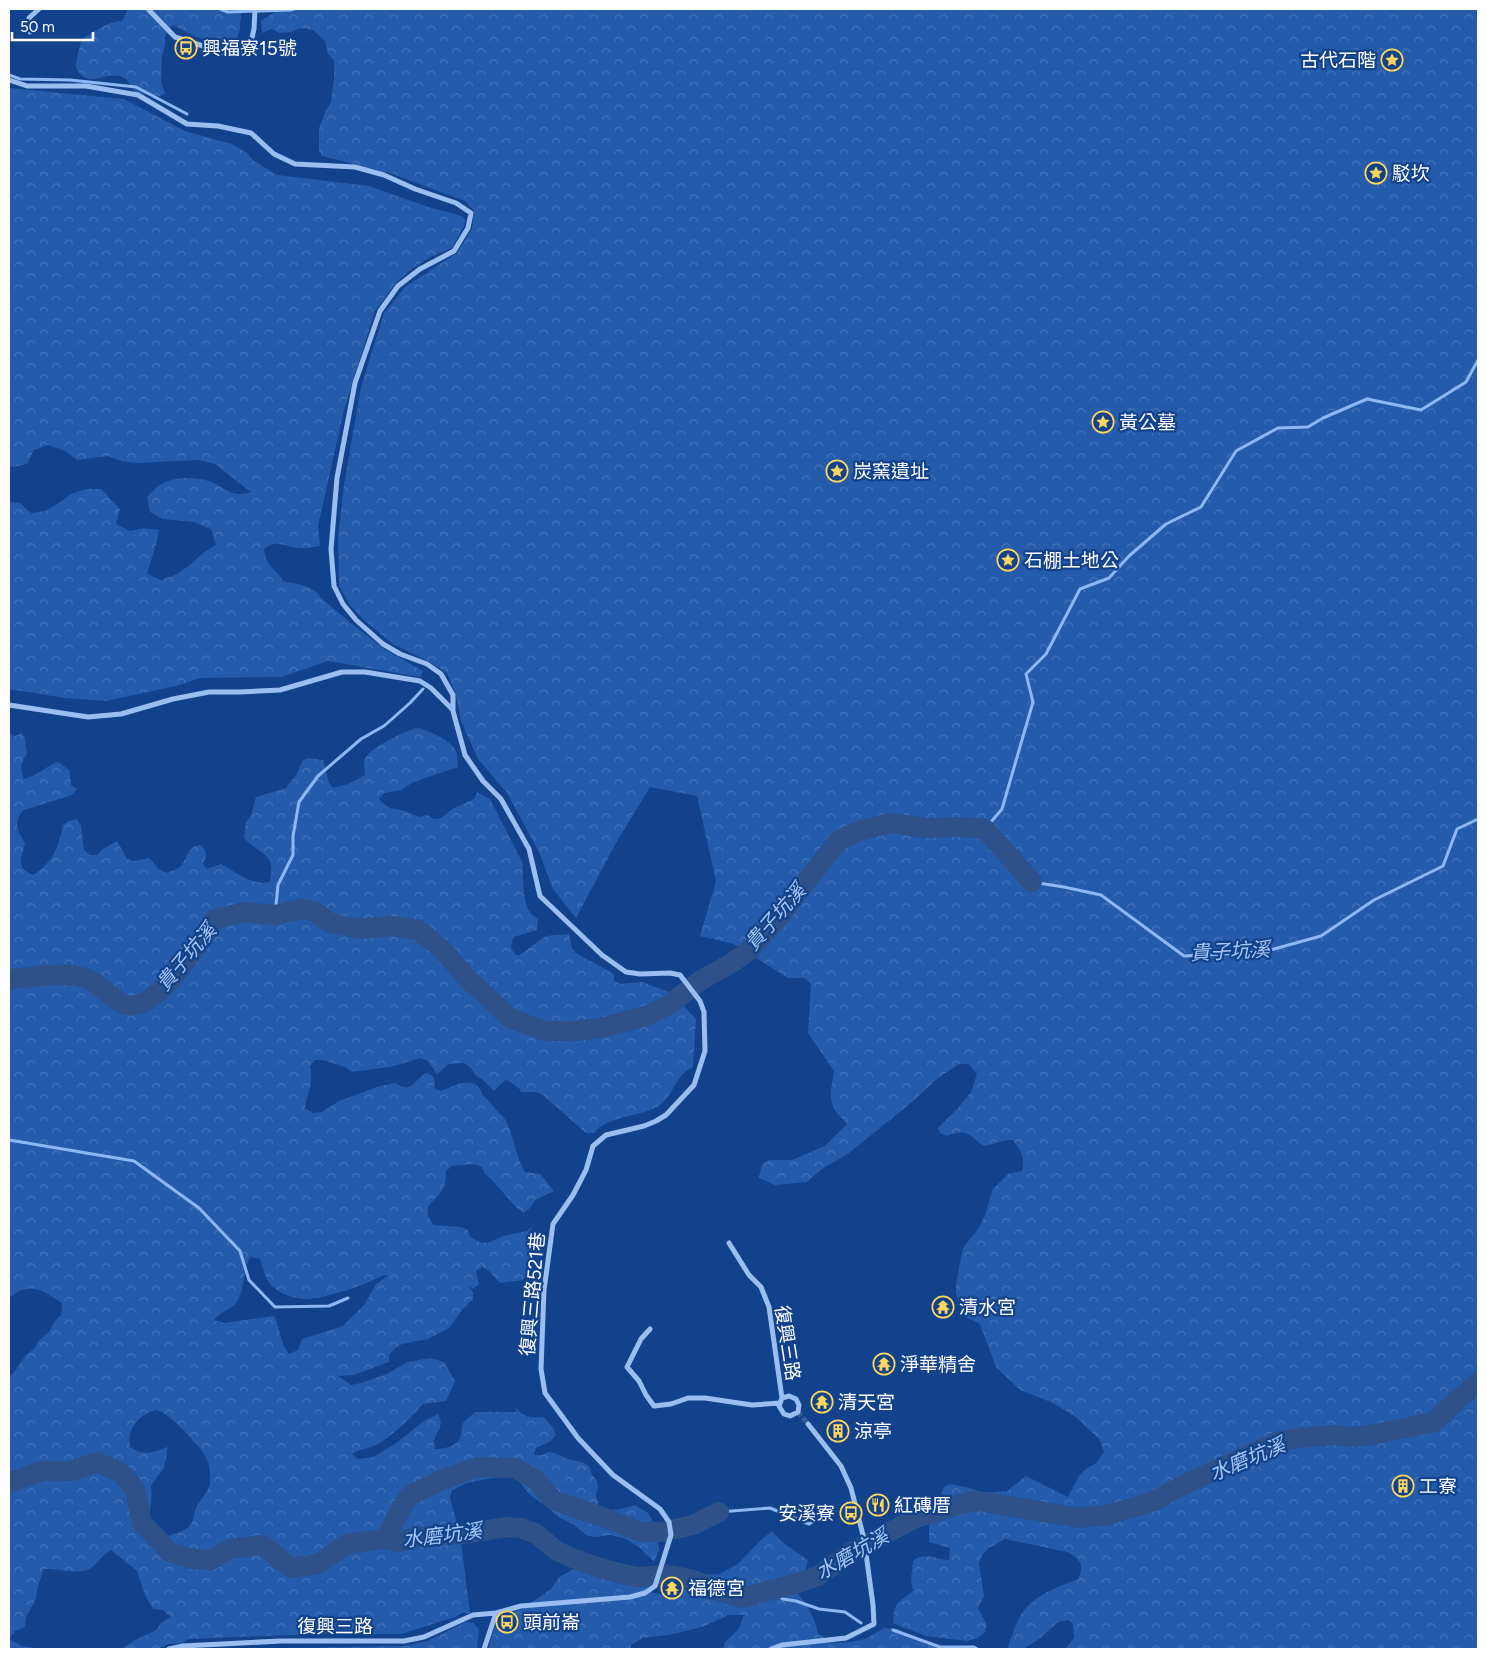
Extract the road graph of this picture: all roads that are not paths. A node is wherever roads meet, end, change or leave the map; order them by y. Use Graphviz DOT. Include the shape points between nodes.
graph roads {
  1 [pos="39,9"];
  2 [pos="148,9"];
  3 [pos="254,9"];
  4 [pos="30,32"];
  5 [pos="9,80"];
  6 [pos="9,705"];
  7 [pos="453,711"];
  8 [pos="729,1243"];
  9 [pos="650,1329"];
  10 [pos="808,1424"];
  11 [pos="657,1582"];
  12 [pos="496,1613"];
  13 [pos="169,1649"];
  14 [pos="484,1649"];
  15 [pos="771,1649"];
  1 -- 4 [label="street" via="29,18"];
  2 -- 3 [label="street" via="175,37 237,54 251,42"];
  5 -- 7 [label="street" via="27,86 86,86 138,95 188,124 250,133 274,154 296,164 355,167 384,175 456,203 471,213 468,228 454,251 420,269 398,286 380,311 355,383 337,478 331,549 334,586 343,604 383,644 441,674 453,695"];
  6 -- 7 [label="street" via="88,716 120,714 208,692 280,690 342,672 365,672 420,681"];
  7 -- 11 [label="street, 復興三路521巷" via="465,755 483,782 501,799 530,849 540,896 602,955 626,972 680,975 700,1001 704,1012 704,1051 694,1085 666,1115 644,1126 606,1135 593,1146 586,1170 573,1195 552,1224 544,1290 541,1369 545,1393 578,1438 613,1475 660,1509 669,1522 671,1534"];
  8 -- 9 [label="street, 復興三路" via="749,1275 761,1287 769,1308 781,1400 752,1405 688,1398 654,1406 627,1367"];
  10 -- 15 [label="street" via="841,1466 851,1488 864,1538 874,1624 846,1638"];
  11 -- 12 [label="street, 復興三路" via="645,1593 630,1596 521,1606"];
  12 -- 13 [label="street, 復興三路" via="473,1615 424,1637 404,1641 282,1641"];
  12 -- 14 [label="street"];
}
